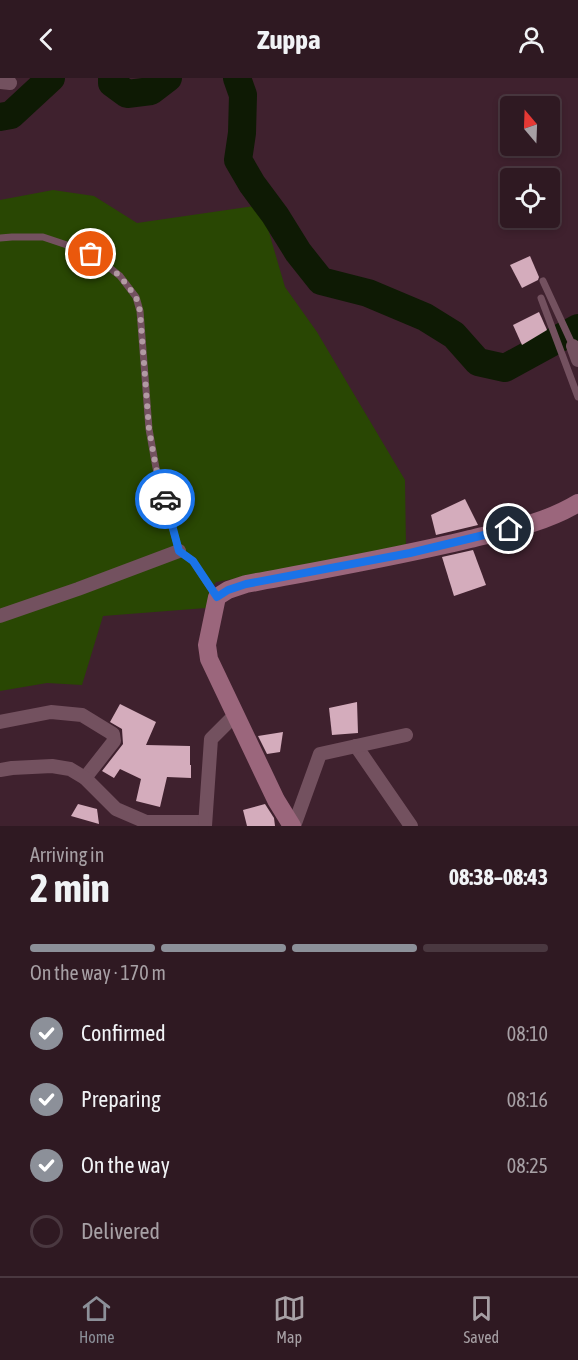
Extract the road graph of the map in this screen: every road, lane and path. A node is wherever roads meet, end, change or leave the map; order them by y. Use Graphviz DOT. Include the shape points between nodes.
graph roads {
  1 [pos="0,238"];
  2 [pos="543,281"];
  3 [pos="541,298"];
  4 [pos="575,353"];
  5 [pos="578,397"];
  6 [pos="578,503"];
  7 [pos="179,551"];
  8 [pos="217,597"];
  9 [pos="0,615"];
  10 [pos="235,716"];
  11 [pos="0,722"];
  12 [pos="406,735"];
  13 [pos="356,746"];
  14 [pos="0,770"];
  15 [pos="85,778"];
  16 [pos="204,824"];
  17 [pos="293,826"];
  18 [pos="411,826"];
  1 -- 7 [label="lane" via="43,237 91,254 120,276 136,297 154,459"];
  2 -- 4 [label="lane"];
  3 -- 5 [label="lane"];
  6 -- 8 [label="street" via="529,524 410,553 246,584"];
  7 -- 8 [label="lane" via="193,561"];
  7 -- 9 [label="street"];
  8 -- 10 [label="street" via="207,645 209,659"];
  10 -- 16 [label="street" via="211,739"];
  10 -- 17 [label="street"];
  11 -- 15 [label="street" via="51,712 82,715 113,734 114,741"];
  12 -- 13 [label="street"];
  13 -- 17 [label="street" via="320,754"];
  13 -- 18 [label="street"];
  14 -- 15 [label="street" via="52,766 70,769"];
  15 -- 16 [label="street" via="116,809 146,822"];
}
